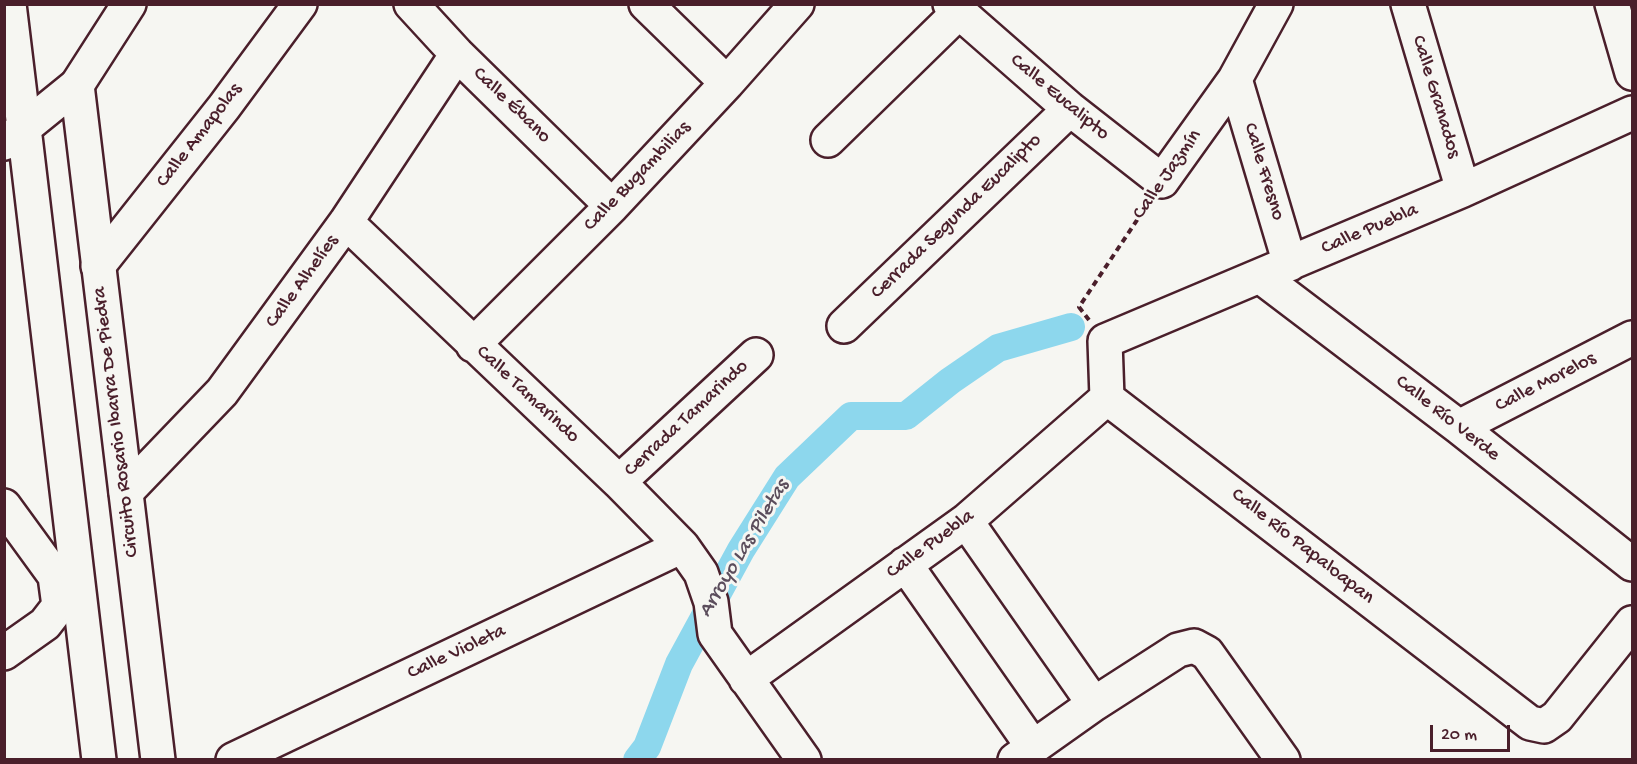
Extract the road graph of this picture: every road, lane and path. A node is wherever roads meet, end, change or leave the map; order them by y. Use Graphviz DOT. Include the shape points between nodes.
graph roads {
  1 [pos="9,4"];
  2 [pos="129,4"];
  3 [pos="300,4"];
  4 [pos="411,4"];
  5 [pos="646,4"];
  6 [pos="797,4"];
  7 [pos="1408,4"];
  8 [pos="1612,4"];
  9 [pos="1271,7"];
  10 [pos="954,8"];
  11 [pos="457,54"];
  12 [pos="1632,73"];
  13 [pos="1235,80"];
  14 [pos="727,83"];
  15 [pos="76,85"];
  16 [pos="1070,109"];
  17 [pos="1632,113"];
  18 [pos="14,136"];
  19 [pos="828,140"];
  20 [pos="1162,182"];
  21 [pos="1463,190"];
  22 [pos="612,206"];
  23 [pos="346,222"];
  24 [pos="1290,264"];
  25 [pos="98,266"];
  26 [pos="1260,276"];
  27 [pos="844,326"];
  28 [pos="1632,338"];
  29 [pos="1105,341"];
  30 [pos="474,345"];
  31 [pos="756,355"];
  32 [pos="1107,398"];
  33 [pos="1460,427"];
  34 [pos="619,482"];
  35 [pos="126,492"];
  36 [pos="4,506"];
  37 [pos="966,521"];
  38 [pos="682,546"];
  39 [pos="1629,557"];
  40 [pos="905,564"];
  41 [pos="1632,623"];
  42 [pos="4,653"];
  43 [pos="746,679"];
  44 [pos="1094,704"];
  45 [pos="1024,753"];
  46 [pos="99,759"];
  47 [pos="158,759"];
  48 [pos="233,759"];
  49 [pos="804,759"];
  50 [pos="1283,759"];
  1 -- 18 [label="street"];
  2 -- 15 [label="street"];
  3 -- 25 [label="street, Calle Amapolas"];
  4 -- 11 [label="street, Calle Ébano"];
  5 -- 14 [label="street"];
  6 -- 14 [label="street, Calle Bugambilias"];
  7 -- 21 [label="street, Calle Granados"];
  8 -- 12 [label="street"];
  9 -- 13 [label="street, Calle Jazmín"];
  10 -- 16 [label="street, Calle Eucalipto"];
  10 -- 19 [label="street, Calle Eucalipto"];
  11 -- 22 [label="street, Calle Ébano"];
  11 -- 23 [label="street, Calle Alhelíes"];
  13 -- 20 [label="street, Calle Jazmín"];
  13 -- 24 [label="street, Calle Fresno"];
  14 -- 22 [label="street, Calle Bugambilias"];
  15 -- 18 [label="street"];
  15 -- 25 [label="street, Circuito Rosario Ibarra De Piedra"];
  16 -- 20 [label="street, Calle Eucalipto"];
  16 -- 27 [label="street, Cerrada Segunda Eucalipto"];
  17 -- 21 [label="street, Calle Puebla"];
  18 -- 46 [label="street"];
  20 -- 29 [label="path, Calle Jazmín" via="1078,307"];
  21 -- 24 [label="street, Calle Puebla"];
  22 -- 30 [label="street, Calle Bugambilias"];
  23 -- 30 [label="street, Calle Tamarindo"];
  23 -- 35 [label="street, Calle Alhelíes" via="222,393"];
  24 -- 26 [label="street, Calle Puebla"];
  25 -- 35 [label="street, Circuito Rosario Ibarra De Piedra"];
  26 -- 29 [label="street, Calle Puebla"];
  26 -- 33 [label="street, Calle Río Verde"];
  28 -- 33 [label="street, Calle Morelos"];
  29 -- 32 [label="street"];
  30 -- 34 [label="street, Calle Tamarindo"];
  31 -- 34 [label="street, Cerrada Tamarindo"];
  32 -- 37 [label="street, Calle Puebla"];
  32 -- 41 [label="street, Calle Río Papaloapan" via="1530,723 1544,726 1557,717"];
  33 -- 39 [label="street, Calle Río Verde"];
  34 -- 38 [label="street, Calle Tamarindo"];
  35 -- 47 [label="street, Circuito Rosario Ibarra De Piedra"];
  36 -- 42 [label="street" via="55,576 59,606 45,624"];
  37 -- 40 [label="street, Calle Puebla"];
  37 -- 44 [label="street"];
  38 -- 43 [label="street, Calle Tamarindo" via="701,573 711,602 715,634"];
  38 -- 48 [label="street, Calle Violeta"];
  40 -- 43 [label="street, Calle Puebla"];
  40 -- 45 [label="street"];
  43 -- 49 [label="street"];
  44 -- 45 [label="street"];
  44 -- 50 [label="street" via="1178,650 1194,646 1207,652"];
}
